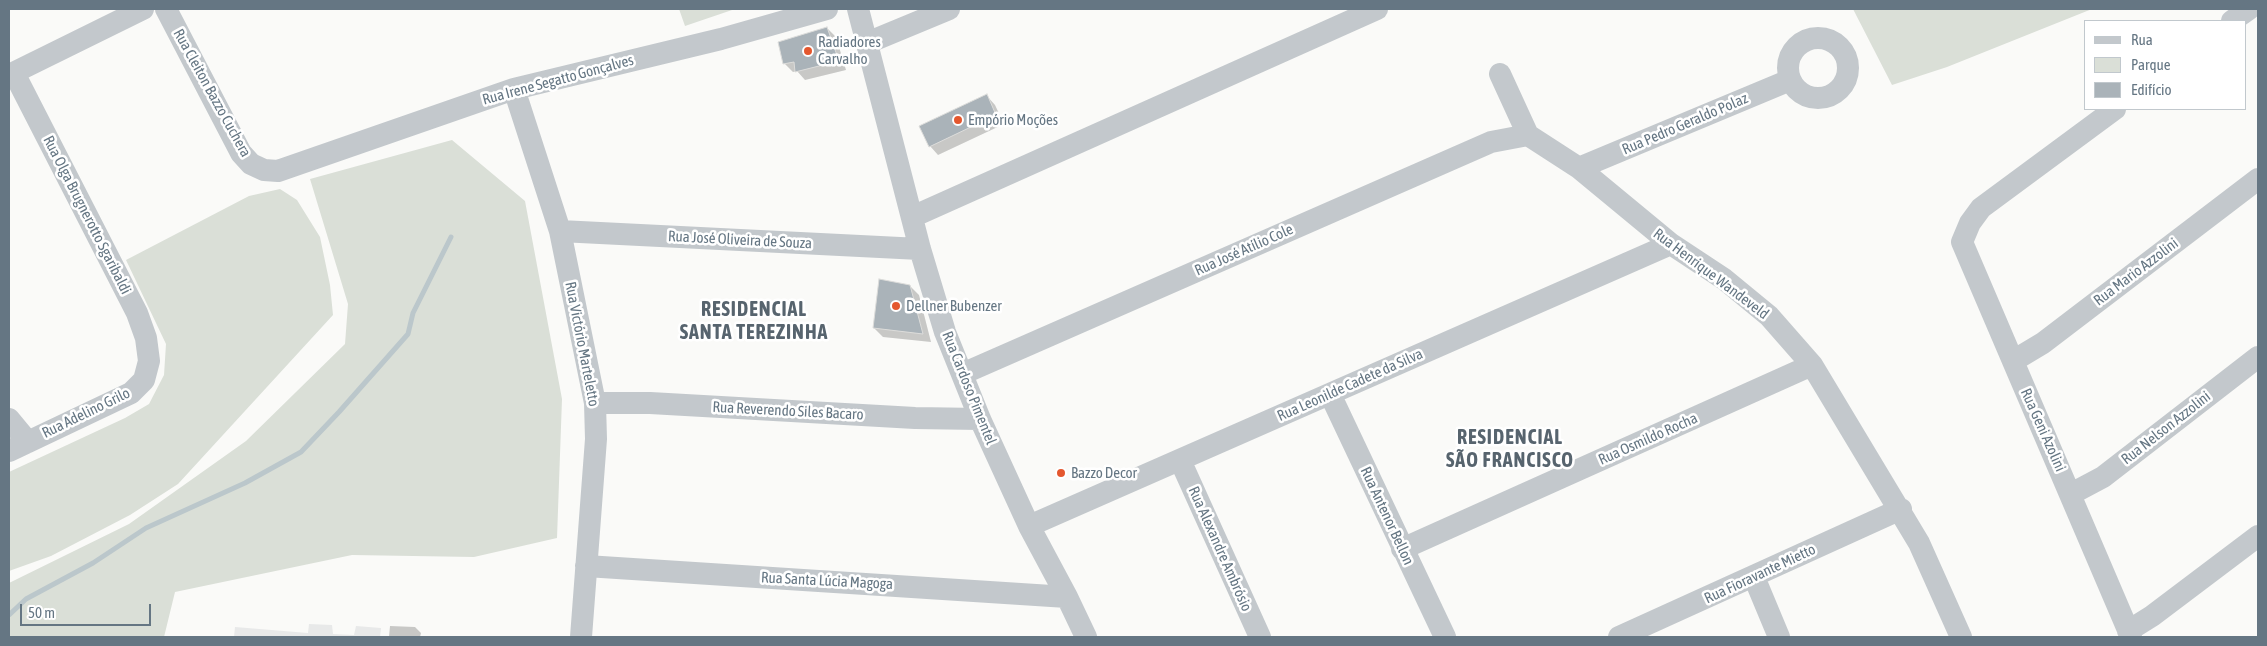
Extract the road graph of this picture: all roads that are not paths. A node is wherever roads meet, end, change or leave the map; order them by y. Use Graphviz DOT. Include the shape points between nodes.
graph roads {
  1 [pos="143,9"];
  2 [pos="166,9"];
  3 [pos="827,9"];
  4 [pos="858,9"];
  5 [pos="949,9"];
  6 [pos="1377,9"];
  7 [pos="2249,9"];
  8 [pos="2233,20"];
  9 [pos="867,43"];
  10 [pos="12,74"];
  11 [pos="1500,74"];
  12 [pos="1790,80"];
  13 [pos="514,89"];
  14 [pos="2114,110"];
  15 [pos="1528,135"];
  16 [pos="1579,168"];
  17 [pos="264,170"];
  18 [pos="2258,179"];
  19 [pos="912,217"];
  20 [pos="560,231"];
  21 [pos="1671,244"];
  22 [pos="920,249"];
  23 [pos="2258,358"];
  24 [pos="149,361"];
  25 [pos="2013,361"];
  26 [pos="1812,365"];
  27 [pos="962,374"];
  28 [pos="1330,394"];
  29 [pos="596,403"];
  30 [pos="9,419"];
  31 [pos="980,419"];
  32 [pos="18,447"];
  33 [pos="1180,460"];
  34 [pos="2071,494"];
  35 [pos="1901,509"];
  36 [pos="1029,526"];
  37 [pos="2258,536"];
  38 [pos="1402,549"];
  39 [pos="586,566"];
  40 [pos="1754,578"];
  41 [pos="1067,597"];
  42 [pos="2130,634"];
  43 [pos="581,637"];
  44 [pos="1086,637"];
  45 [pos="1260,637"];
  46 [pos="1445,637"];
  47 [pos="1620,637"];
  48 [pos="1779,637"];
  49 [pos="1961,637"];
  1 -- 10 [label="street"];
  2 -- 17 [label="street, Rua Cleiton Bazzo Cuchera" via="242,153 252,164"];
  3 -- 13 [label="street, Rua Irene Segatto Gonçalves" via="721,39"];
  4 -- 9 [label="street, Rua Cardoso Pimentel"];
  5 -- 9 [label="street"];
  6 -- 19 [label="street"];
  7 -- 8 [label="street"];
  9 -- 19 [label="street, Rua Cardoso Pimentel"];
  10 -- 24 [label="street, Rua Olga Brugnerotto Sgaribaldi" via="136,313 146,338"];
  11 -- 15 [label="street"];
  12 -- 16 [label="street, Rua Pedro Geraldo Polaz"];
  13 -- 17 [label="street, Rua Irene Segatto Gonçalves" via="278,171"];
  13 -- 20 [label="street, Rua Victório Marteletto"];
  14 -- 25 [label="street, Rua Geni Azolini" via="1981,208 1962,242"];
  15 -- 16 [label="street, Rua Henrique Wandeveld"];
  15 -- 27 [label="street, Rua José Atílio Cole" via="1491,142"];
  16 -- 21 [label="street, Rua Henrique Wandeveld"];
  18 -- 25 [label="street, Rua Mario Azzolini" via="2043,343"];
  19 -- 22 [label="street, Rua Cardoso Pimentel"];
  20 -- 22 [label="street, Rua José Oliveira de Souza"];
  20 -- 29 [label="street, Rua Victório Marteletto"];
  21 -- 26 [label="street, Rua Henrique Wandeveld" via="1724,279 1769,316"];
  21 -- 28 [label="street, Rua Leonilde Cadete da Silva"];
  22 -- 27 [label="street, Rua Cardoso Pimentel" via="945,332"];
  23 -- 34 [label="street, Rua Nelson Azzolini" via="2103,477"];
  24 -- 32 [label="street, Rua Adelino Grilo" via="144,380 131,393"];
  25 -- 34 [label="street, Rua Geni Azolini"];
  26 -- 35 [label="street, Rua Henrique Wandeveld"];
  26 -- 38 [label="street, Rua Osmildo Rocha"];
  27 -- 31 [label="street, Rua Cardoso Pimentel"];
  28 -- 33 [label="street, Rua Leonilde Cadete da Silva"];
  28 -- 38 [label="street, Rua Antenor Bellon"];
  29 -- 31 [label="street, Rua Reverendo Siles Bacaro"];
  29 -- 39 [label="street, Rua Victório Marteletto"];
  30 -- 32 [label="street"];
  31 -- 36 [label="street, Rua Cardoso Pimentel"];
  33 -- 36 [label="street, Rua Leonilde Cadete da Silva"];
  33 -- 45 [label="street, Rua Alexandre Ambrósio"];
  34 -- 42 [label="street, Rua Geni Azolini"];
  35 -- 40 [label="street, Rua Fioravante Mietto"];
  35 -- 49 [label="street, Rua Henrique Wandeveld" via="1920,543"];
  36 -- 41 [label="street, Rua Cardoso Pimentel"];
  37 -- 42 [label="street"];
  38 -- 46 [label="street, Rua Antenor Bellon"];
  39 -- 41 [label="street, Rua Santa Lúcia Magoga"];
  39 -- 43 [label="street, Rua Victório Marteletto"];
  40 -- 47 [label="street, Rua Fioravante Mietto"];
  40 -- 48 [label="street"];
  41 -- 44 [label="street, Rua Cardoso Pimentel"];
}
